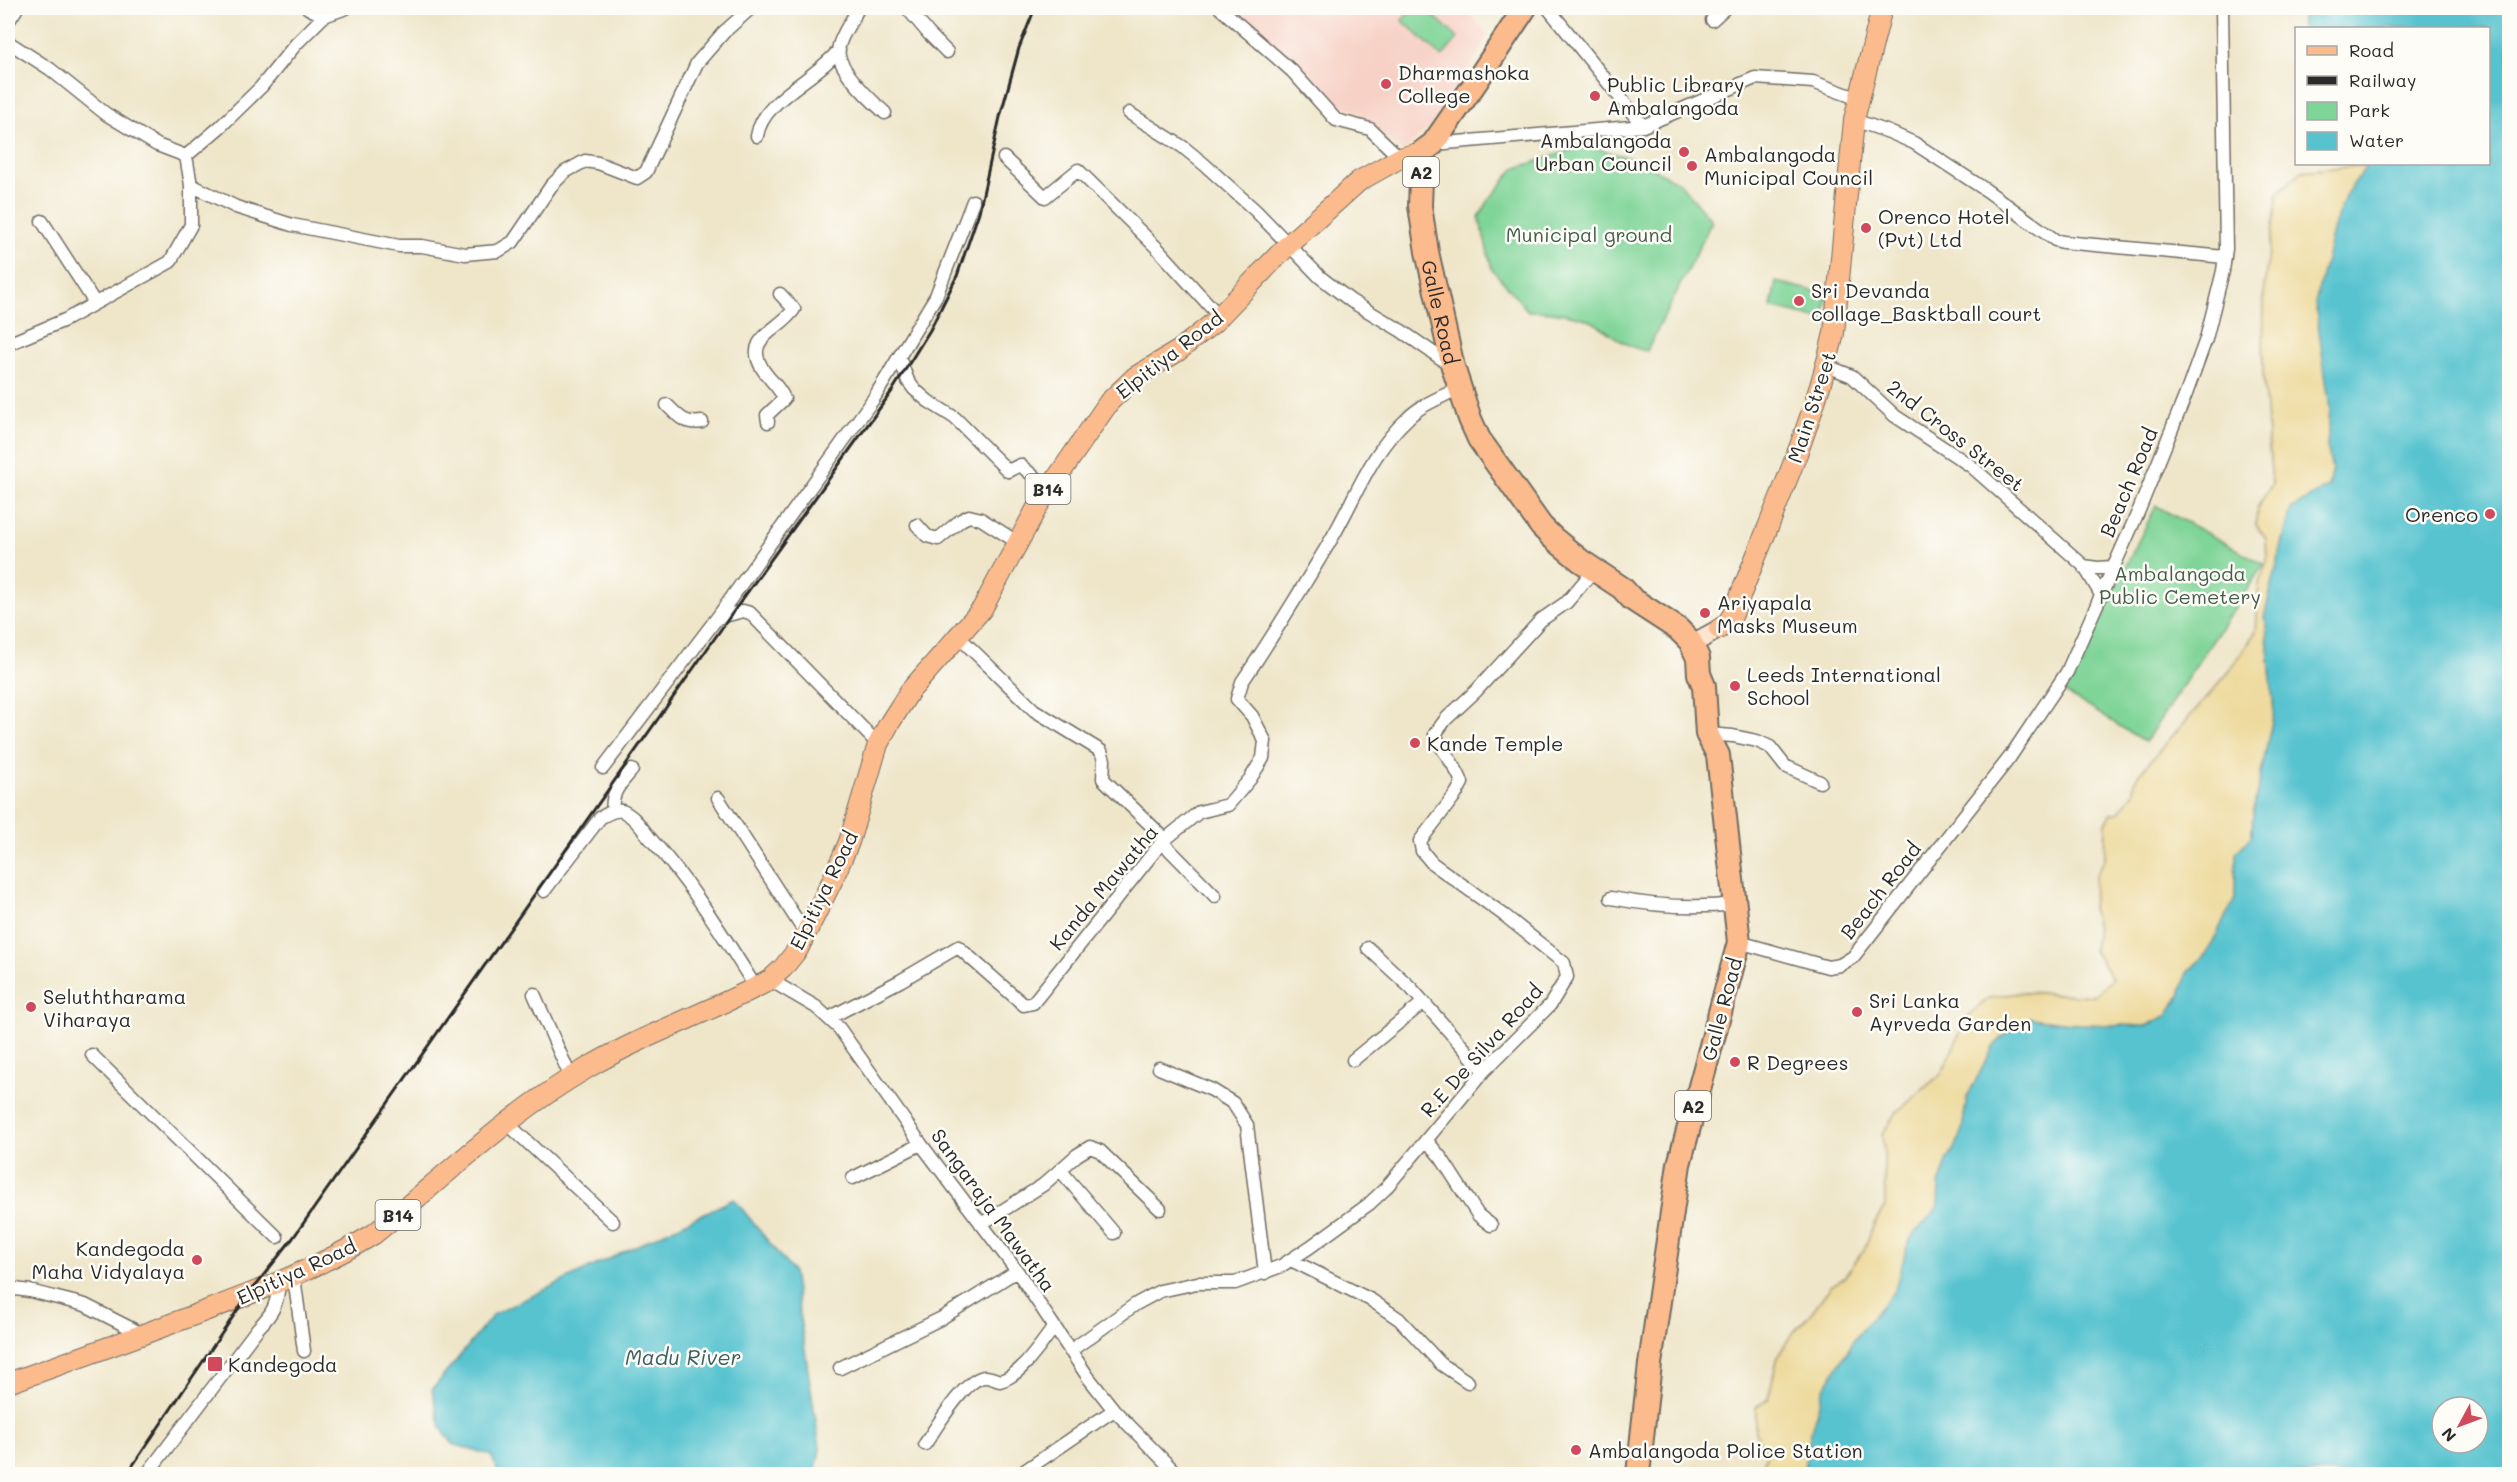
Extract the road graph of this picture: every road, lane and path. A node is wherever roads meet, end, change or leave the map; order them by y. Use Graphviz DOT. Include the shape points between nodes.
graph roads {
  1 [pos="17,8"];
  2 [pos="308,8"];
  3 [pos="346,8"];
  4 [pos="751,8"];
  5 [pos="858,8"];
  6 [pos="907,8"];
  7 [pos="1220,8"];
  8 [pos="1525,8"];
  9 [pos="1548,8"];
  10 [pos="1725,8"];
  11 [pos="1882,8"];
  12 [pos="2222,8"];
  13 [pos="324,16"];
  14 [pos="1712,20"];
  15 [pos="8,22"];
  16 [pos="8,42"];
  17 [pos="839,50"];
  18 [pos="947,52"];
  19 [pos="1859,99"];
  20 [pos="885,113"];
  21 [pos="1129,113"];
  22 [pos="1854,120"];
  23 [pos="1643,126"];
  24 [pos="757,136"];
  25 [pos="1418,151"];
  26 [pos="186,156"];
  27 [pos="1005,158"];
  28 [pos="191,185"];
  29 [pos="973,201"];
  30 [pos="42,221"];
  31 [pos="1288,245"];
  32 [pos="2225,258"];
  33 [pos="780,294"];
  34 [pos="95,303"];
  35 [pos="1220,316"];
  36 [pos="8,344"];
  37 [pos="899,357"];
  38 [pos="1827,366"];
  39 [pos="1456,377"];
  40 [pos="667,405"];
  41 [pos="702,422"];
  42 [pos="768,422"];
  43 [pos="1048,489"];
  44 [pos="917,525"];
  45 [pos="1017,542"];
  46 [pos="2084,566"];
  47 [pos="2113,567"];
  48 [pos="1594,570"];
  49 [pos="1622,588"];
  50 [pos="2100,593"];
  51 [pos="717,618"];
  52 [pos="1710,634"];
  53 [pos="958,636"];
  54 [pos="1704,686"];
  55 [pos="1707,734"];
  56 [pos="878,744"];
  57 [pos="603,768"];
  58 [pos="632,770"];
  59 [pos="1820,782"];
  60 [pos="718,798"];
  61 [pos="613,811"];
  62 [pos="1163,840"];
  63 [pos="544,891"];
  64 [pos="1215,896"];
  65 [pos="1611,898"];
  66 [pos="1735,904"];
  67 [pos="806,934"];
  68 [pos="1739,942"];
  69 [pos="1368,948"];
  70 [pos="763,984"];
  71 [pos="534,994"];
  72 [pos="1424,1002"];
  73 [pos="829,1018"];
  74 [pos="92,1056"];
  75 [pos="1353,1060"];
  76 [pos="1160,1068"];
  77 [pos="1484,1071"];
  78 [pos="571,1078"];
  79 [pos="508,1124"];
  80 [pos="1427,1141"];
  81 [pos="921,1144"];
  82 [pos="1061,1171"];
  83 [pos="853,1178"];
  84 [pos="1160,1209"];
  85 [pos="613,1222"];
  86 [pos="981,1224"];
  87 [pos="1491,1225"];
  88 [pos="1114,1233"];
  89 [pos="277,1237"];
  90 [pos="1291,1260"];
  91 [pos="1017,1271"];
  92 [pos="1265,1273"];
  93 [pos="287,1280"];
  94 [pos="8,1288"];
  95 [pos="1054,1327"];
  96 [pos="144,1335"];
  97 [pos="304,1351"];
  98 [pos="1070,1351"];
  99 [pos="840,1368"];
  100 [pos="1468,1382"];
  101 [pos="8,1383"];
  102 [pos="1114,1410"];
  103 [pos="925,1444"];
  104 [pos="147,1474"];
  105 [pos="1023,1474"];
  106 [pos="1176,1474"];
  107 [pos="1638,1474"];
  1 -- 15 [label="street"];
  2 -- 13 [label="street"];
  3 -- 13 [label="street"];
  4 -- 28 [label="street" via="698,63 646,172 637,178 585,161 559,177 513,242 498,251 465,254 339,235 251,212"];
  5 -- 17 [label="street"];
  6 -- 18 [label="street"];
  7 -- 25 [label="street" via="1292,71 1336,120 1370,129"];
  8 -- 25 [label="highway, A2"];
  9 -- 23 [label="street"];
  10 -- 14 [label="street"];
  11 -- 19 [label="main road, Main Street"];
  12 -- 32 [label="street, Beach Road"];
  13 -- 26 [label="street" via="261,87"];
  16 -- 26 [label="street" via="50,69 106,114 157,145"];
  17 -- 20 [label="street" via="843,68"];
  17 -- 24 [label="street" via="813,76 773,105 758,126"];
  19 -- 22 [label="main road, Main Street"];
  19 -- 23 [label="street" via="1813,82 1755,78"];
  21 -- 31 [label="street" via="1183,147"];
  22 -- 32 [label="street" via="1914,143 2055,240"];
  22 -- 38 [label="main road, Main Street" via="1834,333"];
  23 -- 25 [label="street"];
  25 -- 31 [label="main road, Elpitiya Road / B14" via="1359,181"];
  25 -- 39 [label="highway, Galle Road / A2" via="1427,252"];
  26 -- 28 [label="street"];
  27 -- 35 [label="street" via="1045,197 1078,170"];
  28 -- 34 [label="street" via="191,225 170,262"];
  29 -- 37 [label="street" via="936,296"];
  30 -- 34 [label="street"];
  31 -- 35 [label="main road, Elpitiya Road / B14"];
  31 -- 39 [label="street" via="1320,277 1400,330"];
  32 -- 47 [label="street, Beach Road" via="2205,339 2186,394"];
  33 -- 42 [label="street" via="794,309 761,339 757,350 760,366 784,399 767,415"];
  34 -- 36 [label="street"];
  35 -- 43 [label="main road, Elpitiya Road / B14" via="1178,351 1135,377 1109,402"];
  37 -- 43 [label="street" via="908,381 922,397 955,418 1008,471 1020,465"];
  37 -- 51 [label="street"];
  38 -- 46 [label="street, 2nd Cross Street" via="1852,376 1895,416 1971,466"];
  38 -- 52 [label="main road, Main Street" via="1803,442 1733,614 1727,624"];
  39 -- 48 [label="highway, Galle Road / A2" via="1479,438 1541,526"];
  39 -- 62 [label="street, Kanda Mawatha" via="1408,417 1381,448 1301,590 1242,682 1237,699 1252,716 1265,741 1263,758 1250,779 1228,805 1199,812"];
  40 -- 41 [label="street" via="685,422"];
  43 -- 45 [label="main road, Elpitiya Road / B14"];
  44 -- 45 [label="street" via="927,536 938,539 969,516 981,519"];
  45 -- 53 [label="main road, Elpitiya Road / B14" via="982,609"];
  46 -- 47 [label="street"];
  46 -- 50 [label="street, 2nd Cross Street"];
  47 -- 50 [label="street, Beach Road"];
  48 -- 49 [label="highway, Galle Road / A2"];
  48 -- 77 [label="street, R.E De Silva Road" via="1435,734 1462,783 1420,841 1422,851 1567,970 1564,984 1550,1005"];
  49 -- 52 [label="highway, Galle Road / A2" via="1635,591 1691,627"];
  49 -- 54 [label="highway, Galle Road / A2" via="1690,641"];
  50 -- 68 [label="street, Beach Road" via="2067,672 2038,718 1852,957 1828,967"];
  51 -- 56 [label="street" via="743,611 750,613"];
  51 -- 57 [label="street"];
  52 -- 54 [label="highway, Galle Road / A2"];
  53 -- 56 [label="main road, Elpitiya Road / B14" via="910,691"];
  53 -- 62 [label="street" via="1034,710 1101,752 1103,779"];
  54 -- 55 [label="highway, Galle Road / A2"];
  55 -- 59 [label="street" via="1757,741 1770,747 1785,766"];
  55 -- 66 [label="highway, Galle Road / A2" via="1718,755"];
  56 -- 67 [label="main road, Elpitiya Road / B14" via="849,842"];
  58 -- 61 [label="street" via="611,800"];
  60 -- 67 [label="street"];
  61 -- 63 [label="street" via="600,818"];
  61 -- 70 [label="street" via="634,820 668,859"];
  62 -- 64 [label="street"];
  62 -- 73 [label="street, Kanda Mawatha" via="1033,1003 1024,1005 958,947"];
  65 -- 66 [label="street" via="1678,907"];
  66 -- 68 [label="highway, Galle Road / A2"];
  67 -- 70 [label="main road, Elpitiya Road / B14" via="788,962"];
  68 -- 107 [label="highway, Galle Road / A2" via="1679,1164"];
  69 -- 72 [label="street"];
  70 -- 73 [label="street, Sangaraja Mawatha" via="816,1007"];
  70 -- 78 [label="main road, Elpitiya Road / B14" via="639,1041"];
  71 -- 78 [label="street"];
  72 -- 75 [label="street"];
  72 -- 77 [label="street"];
  73 -- 81 [label="street, Sangaraja Mawatha"];
  74 -- 89 [label="street"];
  76 -- 92 [label="street" via="1233,1103 1247,1125"];
  77 -- 80 [label="street, R.E De Silva Road"];
  78 -- 79 [label="main road, Elpitiya Road / B14"];
  79 -- 85 [label="street"];
  79 -- 93 [label="main road, Elpitiya Road / B14" via="374,1234"];
  80 -- 87 [label="street" via="1478,1215"];
  80 -- 90 [label="street, R.E De Silva Road" via="1369,1204"];
  81 -- 83 [label="street"];
  81 -- 86 [label="street, Sangaraja Mawatha"];
  82 -- 84 [label="street" via="1090,1147 1101,1150"];
  82 -- 86 [label="street"];
  82 -- 88 [label="street"];
  86 -- 91 [label="street, Sangaraja Mawatha"];
  90 -- 92 [label="street, R.E De Silva Road"];
  90 -- 100 [label="street" via="1371,1300 1399,1319 1441,1364"];
  91 -- 95 [label="street, Sangaraja Mawatha"];
  91 -- 99 [label="street" via="940,1319"];
  92 -- 98 [label="street, R.E De Silva Road" via="1235,1283 1197,1283 1160,1291"];
  93 -- 96 [label="main road, Elpitiya Road / B14"];
  93 -- 97 [label="street"];
  93 -- 104 [label="street" via="267,1319"];
  94 -- 96 [label="street" via="85,1305"];
  95 -- 98 [label="street, Sangaraja Mawatha"];
  95 -- 103 [label="street" via="1011,1376 1000,1381 988,1376 977,1379"];
  96 -- 101 [label="main road, Elpitiya Road / B14"];
  98 -- 102 [label="street, Sangaraja Mawatha"];
  102 -- 105 [label="street"];
  102 -- 106 [label="street, Sangaraja Mawatha"];
}
